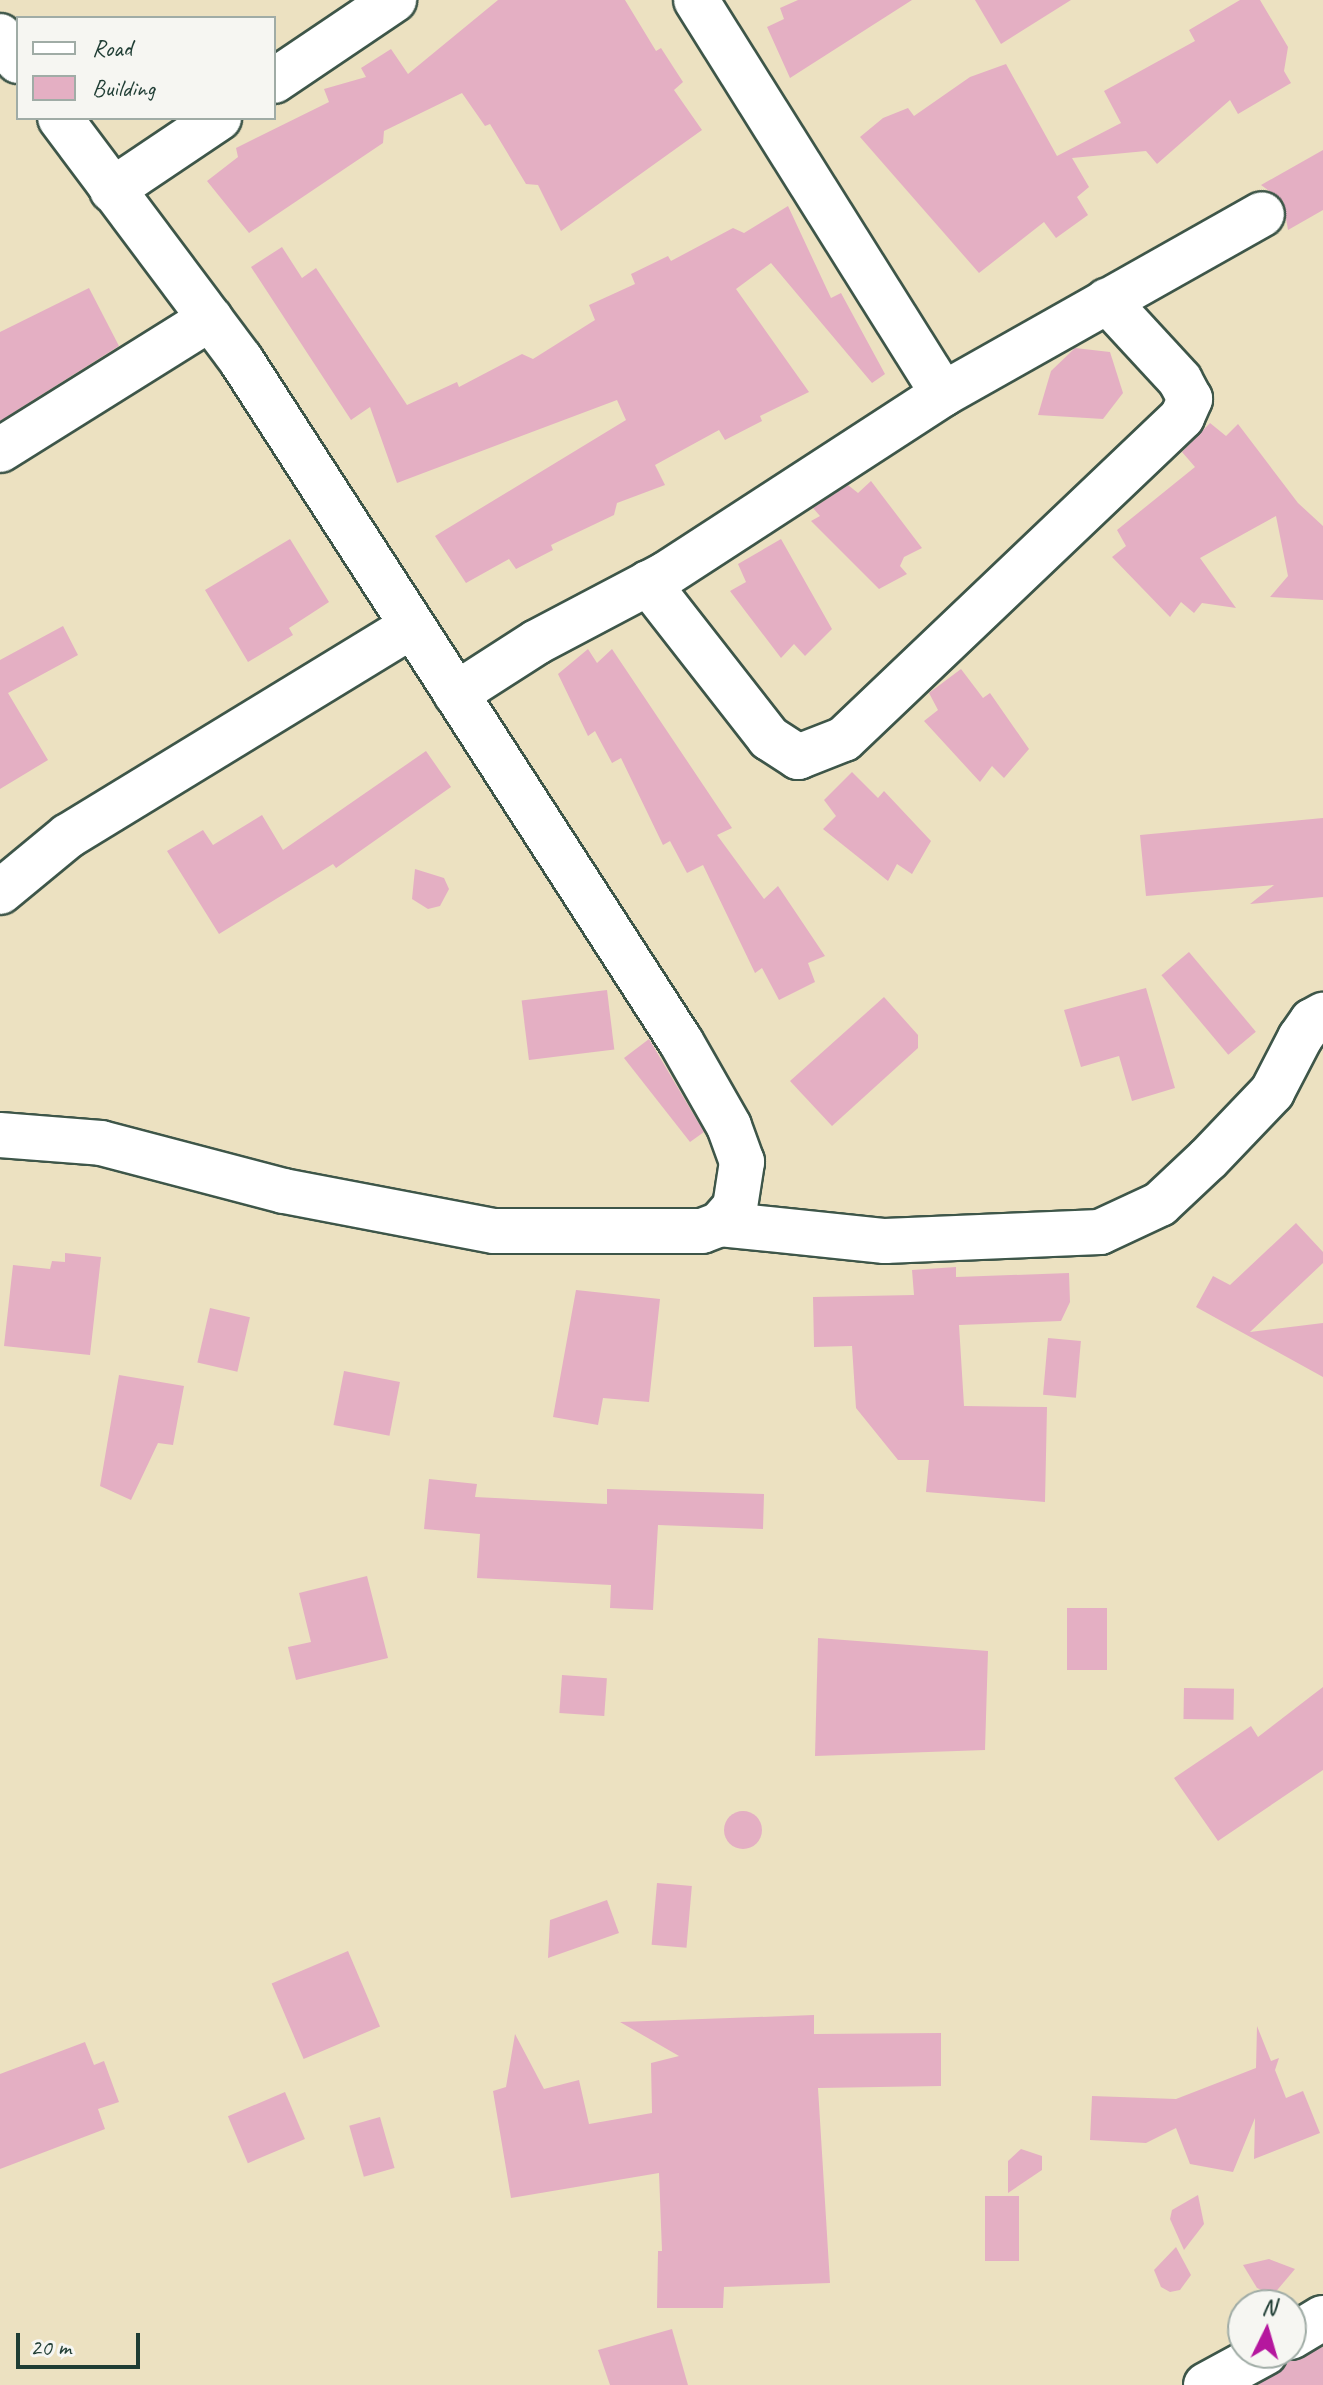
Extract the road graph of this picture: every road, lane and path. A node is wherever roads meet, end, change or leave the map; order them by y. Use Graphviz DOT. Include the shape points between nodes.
graph roads {
  1 [pos="394,0"];
  2 [pos="696,0"];
  3 [pos="0,36"];
  4 [pos="16,58"];
  5 [pos="276,80"];
  6 [pos="61,120"];
  7 [pos="216,120"];
  8 [pos="112,190"];
  9 [pos="1262,214"];
  10 [pos="1107,301"];
  11 [pos="210,319"];
  12 [pos="943,394"];
  13 [pos="0,450"];
  14 [pos="648,583"];
  15 [pos="412,626"];
  16 [pos="456,694"];
  17 [pos="0,892"];
  18 [pos="1323,1015"];
  19 [pos="0,1135"];
  20 [pos="740,1183"];
  21 [pos="720,1224"];
  22 [pos="775,1231"];
  23 [pos="1236,2369"];
  24 [pos="1206,2385"];
  1 -- 5 [label="street"];
  2 -- 12 [label="street"];
  3 -- 4 [label="street"];
  6 -- 8 [label="street"];
  7 -- 8 [label="street"];
  8 -- 11 [label="street"];
  9 -- 10 [label="street"];
  10 -- 12 [label="street"];
  10 -- 14 [label="street" via="1180,380 1190,399 1182,417 844,739 798,757 769,738"];
  11 -- 13 [label="street"];
  11 -- 15 [label="street"];
  12 -- 14 [label="street"];
  14 -- 16 [label="street" via="537,642"];
  15 -- 16 [label="street"];
  15 -- 17 [label="street" via="68,836"];
  16 -- 20 [label="street" via="688,1054 729,1126 742,1162"];
  18 -- 22 [label="street" via="1300,1038 1272,1092 1170,1196 1131,1220 1076,1236 885,1241"];
  19 -- 21 [label="street" via="101,1143 284,1191 494,1231 649,1233 702,1231"];
  20 -- 21 [label="street" via="735,1207"];
  20 -- 22 [label="street"];
  21 -- 22 [label="street"];
  23 -- 24 [label="street"];
}
